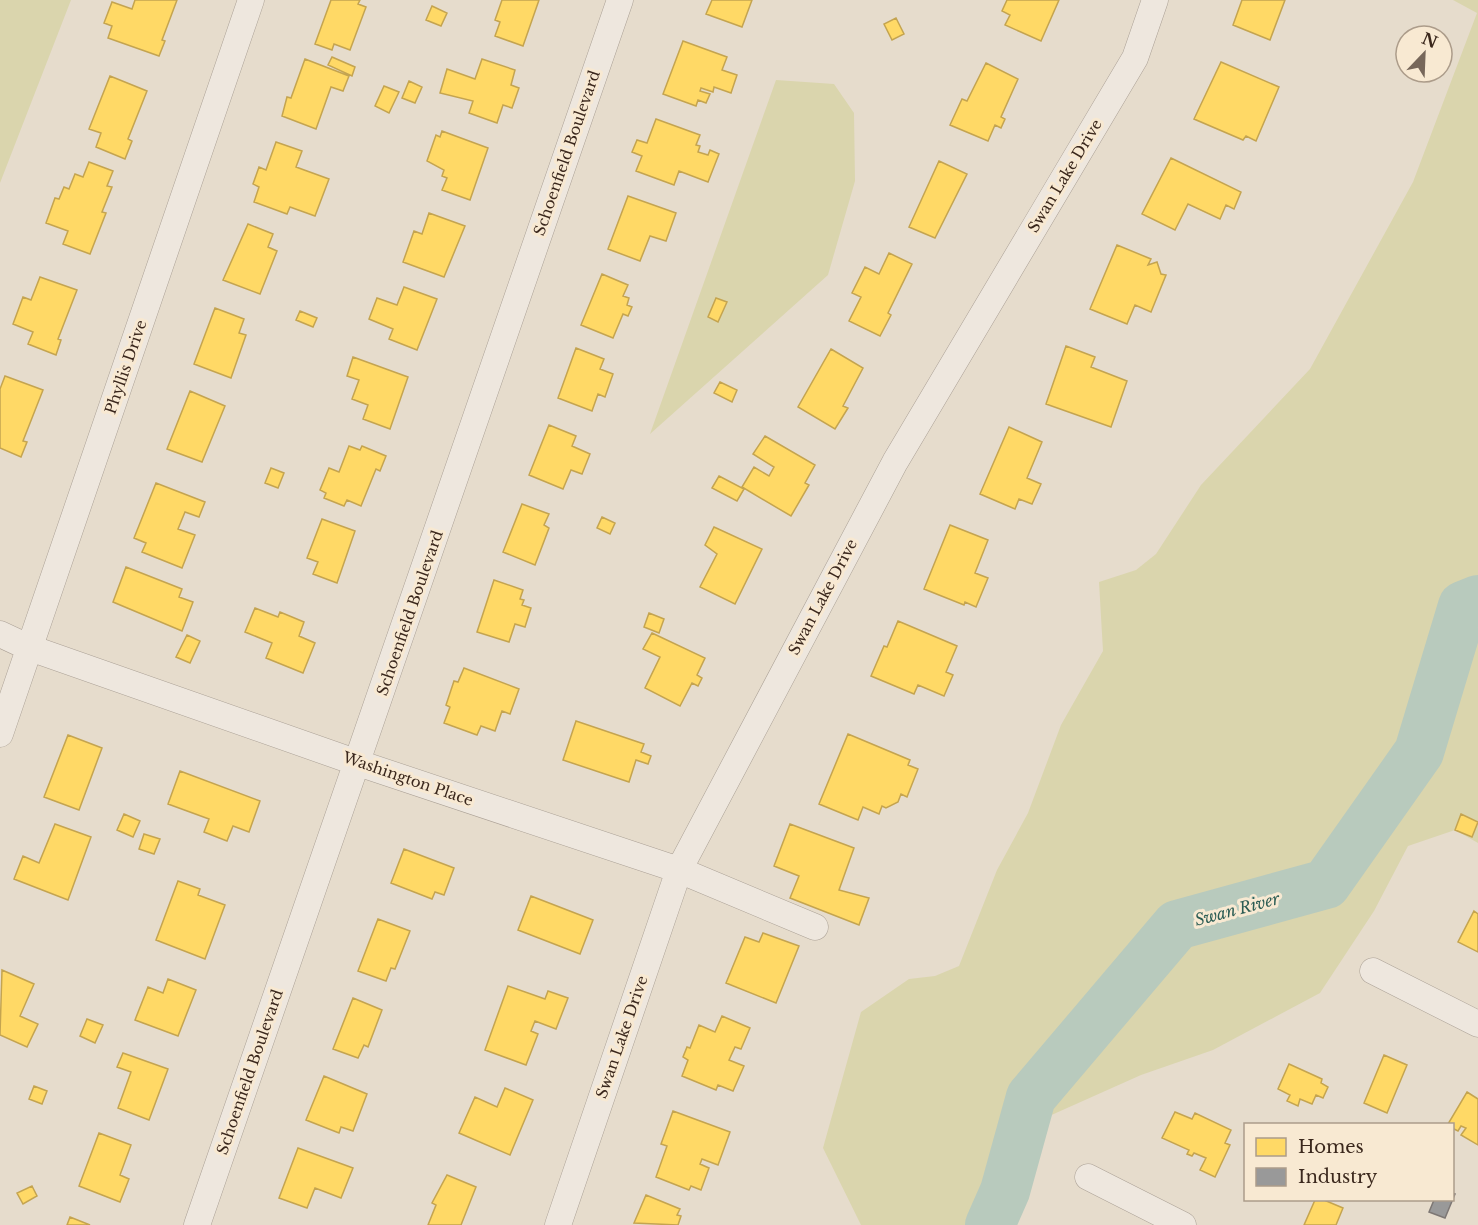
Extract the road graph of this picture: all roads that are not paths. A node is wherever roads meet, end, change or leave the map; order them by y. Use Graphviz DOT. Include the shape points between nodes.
graph roads {
  1 [pos="251,0"];
  2 [pos="620,0"];
  3 [pos="1155,0"];
  4 [pos="0,634"];
  5 [pos="30,648"];
  6 [pos="0,734"];
  7 [pos="358,763"];
  8 [pos="679,870"];
  9 [pos="815,927"];
  10 [pos="1373,971"];
  11 [pos="1478,1024"];
  12 [pos="1088,1177"];
  13 [pos="196,1225"];
  14 [pos="558,1225"];
  15 [pos="1183,1225"];
  1 -- 5 [label="street, Phyllis Drive"];
  2 -- 7 [label="street, Schoenfield Boulevard"];
  3 -- 8 [label="street, Swan Lake Drive" via="1135,58 895,462"];
  4 -- 5 [label="street, Washington Place"];
  5 -- 6 [label="street, Phyllis Drive"];
  5 -- 7 [label="street, Washington Place"];
  7 -- 8 [label="street, Washington Place"];
  7 -- 13 [label="street, Schoenfield Boulevard"];
  8 -- 9 [label="street, Washington Place"];
  8 -- 14 [label="street, Swan Lake Drive"];
  10 -- 11 [label="street"];
  12 -- 15 [label="street"];
}
